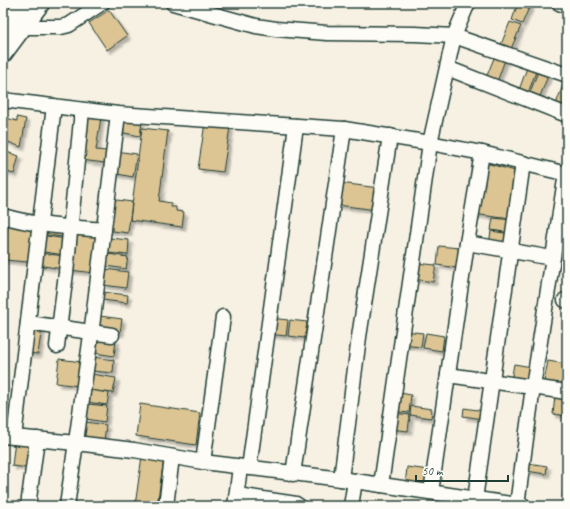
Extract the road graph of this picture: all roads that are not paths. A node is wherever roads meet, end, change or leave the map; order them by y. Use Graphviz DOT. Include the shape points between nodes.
graph roads {
  1 [pos="23,3"];
  2 [pos="42,3"];
  3 [pos="102,3"];
  4 [pos="173,3"];
  5 [pos="468,3"];
  6 [pos="559,3"];
  7 [pos="567,6"];
  8 [pos="23,27"];
  9 [pos="3,30"];
  10 [pos="454,36"];
  11 [pos="3,54"];
  12 [pos="447,68"];
  13 [pos="567,75"];
  14 [pos="3,100"];
  15 [pos="54,106"];
  16 [pos="82,110"];
  17 [pos="118,114"];
  18 [pos="567,115"];
  19 [pos="296,126"];
  20 [pos="344,129"];
  21 [pos="390,136"];
  22 [pos="430,142"];
  23 [pos="482,152"];
  24 [pos="523,163"];
  25 [pos="567,173"];
  26 [pos="3,216"];
  27 [pos="40,224"];
  28 [pos="71,227"];
  29 [pos="104,230"];
  30 [pos="467,244"];
  31 [pos="511,250"];
  32 [pos="552,258"];
  33 [pos="223,317"];
  34 [pos="28,323"];
  35 [pos="59,328"];
  36 [pos="92,332"];
  37 [pos="112,335"];
  38 [pos="57,346"];
  39 [pos="448,375"];
  40 [pos="492,381"];
  41 [pos="533,387"];
  42 [pos="567,392"];
  43 [pos="9,436"];
  44 [pos="37,439"];
  45 [pos="76,443"];
  46 [pos="172,457"];
  47 [pos="203,462"];
  48 [pos="244,468"];
  49 [pos="293,474"];
  50 [pos="340,479"];
  51 [pos="355,481"];
  52 [pos="381,485"];
  53 [pos="434,497"];
  54 [pos="475,499"];
  55 [pos="236,501"];
  56 [pos="520,505"];
  57 [pos="28,506"];
  58 [pos="68,506"];
  59 [pos="166,506"];
  60 [pos="298,506"];
  61 [pos="351,506"];
  1 -- 9 [label="main road"];
  2 -- 8 [label="main road"];
  3 -- 8 [label="street" via="61,28"];
  4 -- 10 [label="street" via="276,29"];
  5 -- 10 [label="street"];
  6 -- 7 [label="street"];
  8 -- 11 [label="main road"];
  10 -- 12 [label="street"];
  10 -- 13 [label="street"];
  12 -- 18 [label="street"];
  12 -- 22 [label="street"];
  14 -- 15 [label="street"];
  15 -- 16 [label="street"];
  15 -- 27 [label="street"];
  16 -- 17 [label="street"];
  16 -- 28 [label="street"];
  17 -- 19 [label="street"];
  17 -- 29 [label="street"];
  19 -- 20 [label="street"];
  19 -- 48 [label="street"];
  20 -- 21 [label="street"];
  20 -- 49 [label="street"];
  21 -- 22 [label="street"];
  21 -- 50 [label="street"];
  22 -- 23 [label="street"];
  22 -- 52 [label="street"];
  23 -- 24 [label="street"];
  23 -- 30 [label="street"];
  24 -- 25 [label="street"];
  24 -- 31 [label="street"];
  25 -- 32 [label="street"];
  26 -- 27 [label="street"];
  27 -- 28 [label="street"];
  27 -- 34 [label="street"];
  28 -- 29 [label="street"];
  28 -- 35 [label="street"];
  29 -- 36 [label="street"];
  30 -- 31 [label="street"];
  30 -- 39 [label="street"];
  31 -- 32 [label="street"];
  31 -- 40 [label="street"];
  32 -- 41 [label="street"];
  33 -- 47 [label="street"];
  34 -- 35 [label="street"];
  34 -- 43 [label="street"];
  35 -- 36 [label="street"];
  35 -- 38 [label="street"];
  36 -- 37 [label="street"];
  36 -- 45 [label="street"];
  39 -- 40 [label="street"];
  39 -- 53 [label="street"];
  40 -- 41 [label="street"];
  40 -- 54 [label="street"];
  41 -- 42 [label="street"];
  41 -- 56 [label="street"];
  43 -- 44 [label="street"];
  44 -- 45 [label="street"];
  44 -- 57 [label="street"];
  45 -- 46 [label="street"];
  45 -- 58 [label="street"];
  46 -- 47 [label="street"];
  46 -- 59 [label="street"];
  47 -- 48 [label="street"];
  48 -- 49 [label="street"];
  48 -- 55 [label="street"];
  49 -- 50 [label="street"];
  50 -- 51 [label="street"];
  51 -- 52 [label="street"];
  51 -- 61 [label="street"];
  52 -- 53 [label="street"];
  53 -- 54 [label="street"];
  54 -- 56 [label="street"];
  55 -- 60 [label="street" via="289,503"];
}
